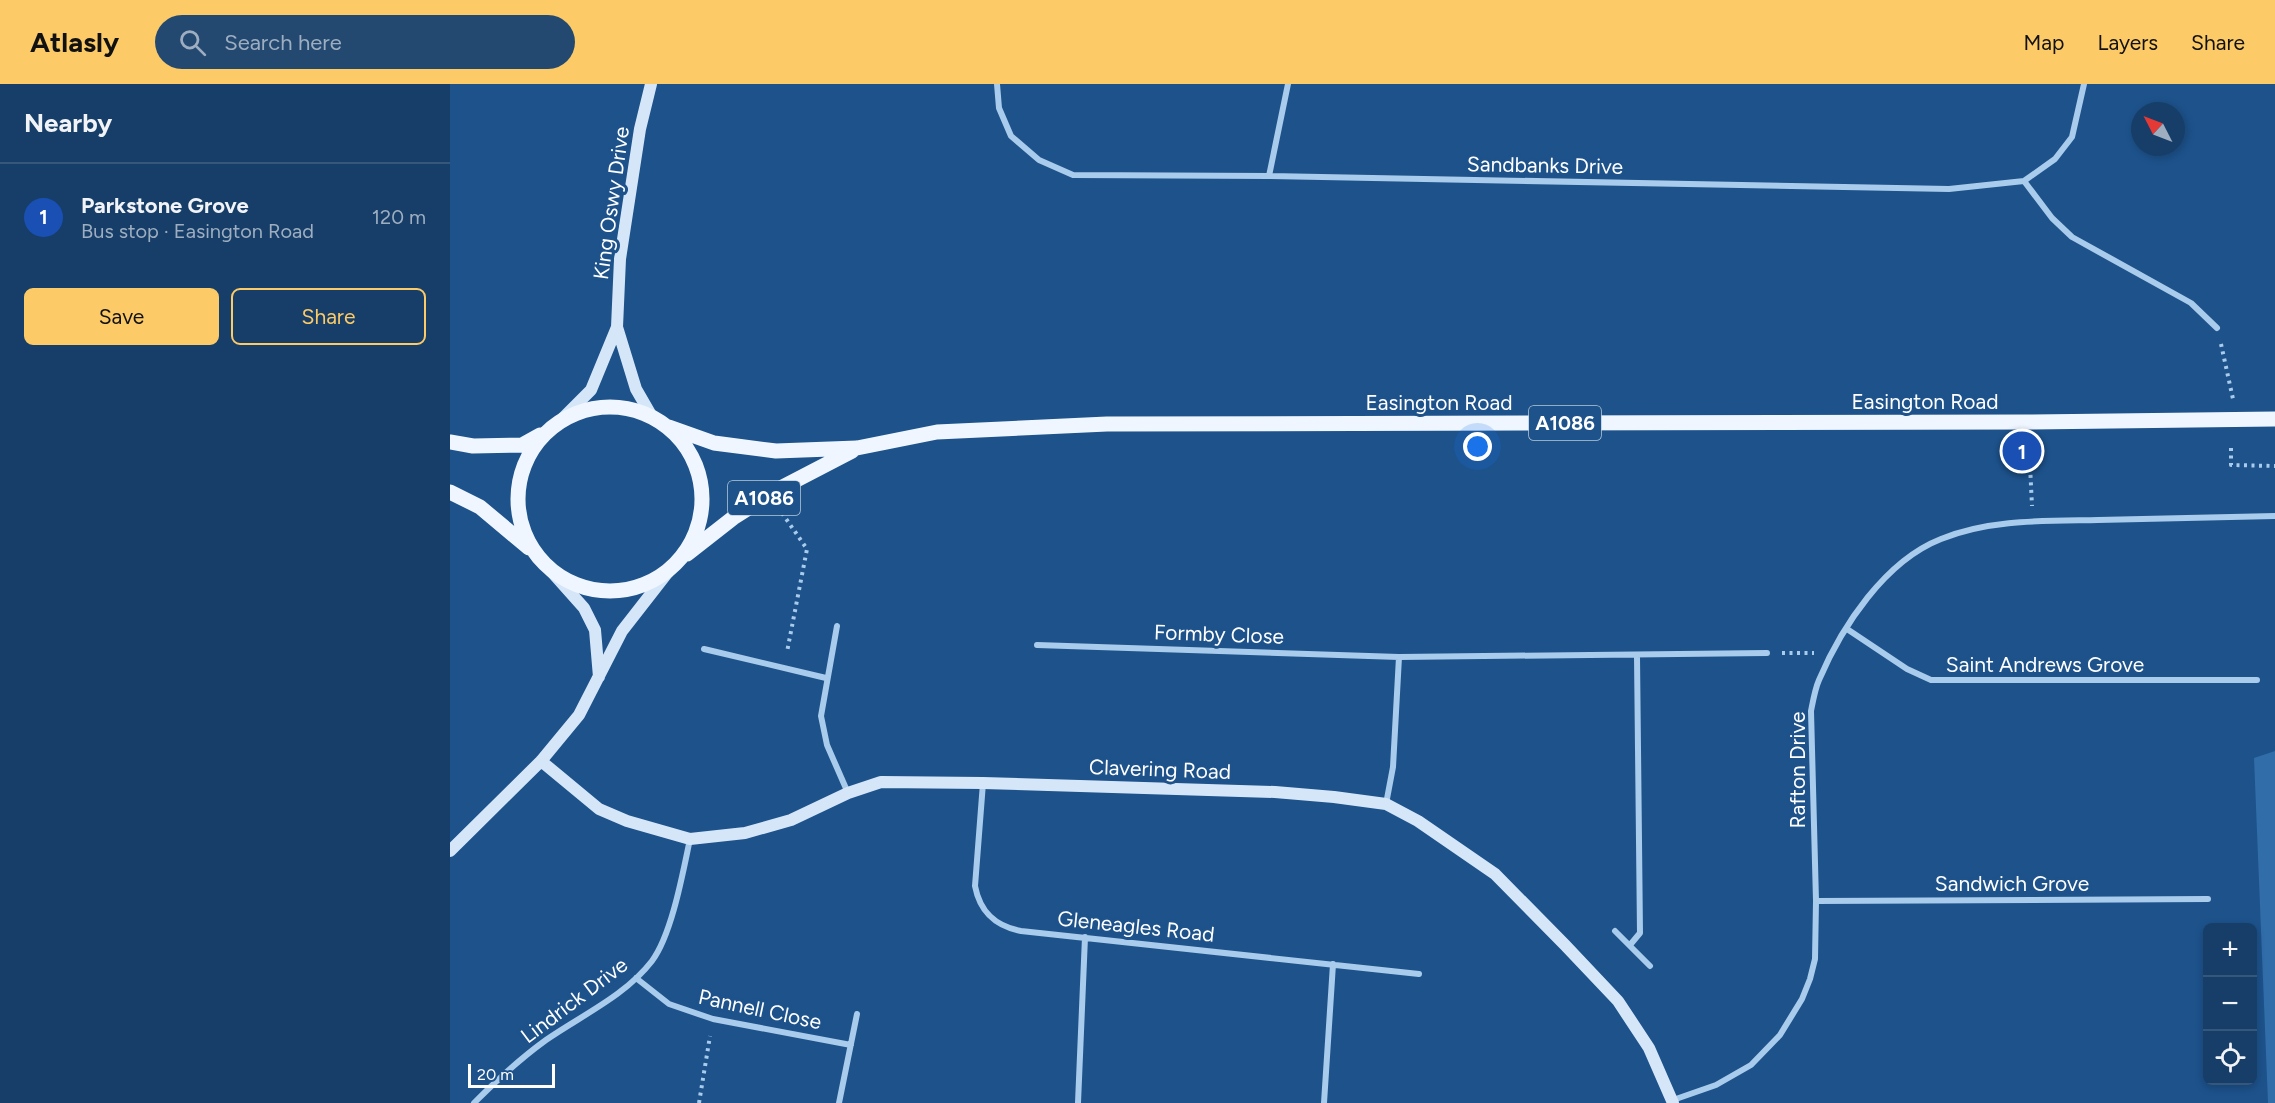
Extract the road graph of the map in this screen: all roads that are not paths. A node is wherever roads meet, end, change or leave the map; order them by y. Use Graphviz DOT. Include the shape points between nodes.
graph roads {
  1 [pos="651,84"];
  2 [pos="997,84"];
  3 [pos="1288,84"];
  4 [pos="2084,84"];
  5 [pos="1269,176"];
  6 [pos="2024,180"];
  7 [pos="617,327"];
  8 [pos="2217,328"];
  9 [pos="651,416"];
  10 [pos="2275,418"];
  11 [pos="561,420"];
  12 [pos="669,427"];
  13 [pos="545,433"];
  14 [pos="450,442"];
  15 [pos="857,448"];
  16 [pos="450,492"];
  17 [pos="2275,516"];
  18 [pos="534,552"];
  19 [pos="679,561"];
  20 [pos="551,571"];
  21 [pos="668,572"];
  22 [pos="837,626"];
  23 [pos="1847,629"];
  24 [pos="1037,645"];
  25 [pos="704,649"];
  26 [pos="1767,653"];
  27 [pos="1637,656"];
  28 [pos="1399,657"];
  29 [pos="599,678"];
  30 [pos="826,678"];
  31 [pos="2257,680"];
  32 [pos="541,761"];
  33 [pos="983,783"];
  34 [pos="848,793"];
  35 [pos="1386,804"];
  36 [pos="690,839"];
  37 [pos="450,851"];
  38 [pos="2208,899"];
  39 [pos="1816,901"];
  40 [pos="1615,931"];
  41 [pos="1085,937"];
  42 [pos="1629,945"];
  43 [pos="1333,964"];
  44 [pos="1650,966"];
  45 [pos="1419,974"];
  46 [pos="636,978"];
  47 [pos="857,1014"];
  48 [pos="851,1045"];
  49 [pos="1673,1102"];
  50 [pos="474,1103"];
  51 [pos="839,1103"];
  52 [pos="1078,1103"];
  53 [pos="1324,1103"];
  1 -- 7 [label="street, King Oswy Drive" via="620,259"];
  2 -- 5 [label="street, Sandbanks Drive" via="999,108 1011,136 1039,160 1073,175"];
  3 -- 5 [label="street"];
  4 -- 6 [label="street, Sandbanks Drive" via="2072,137 2055,159"];
  5 -- 6 [label="street, Sandbanks Drive" via="1949,189"];
  6 -- 8 [label="street" via="2052,218 2072,237 2191,303"];
  7 -- 9 [label="street, King Oswy Drive" via="636,389"];
  7 -- 11 [label="street, King Oswy Drive" via="591,390"];
  9 -- 11 [label="main road" via="602,406"];
  9 -- 12 [label="main road"];
  10 -- 15 [label="main road, Easington Road / A1086" via="1107,424 937,432"];
  11 -- 13 [label="main road"];
  12 -- 15 [label="main road, Easington Road / A1086" via="714,443 776,451"];
  12 -- 19 [label="main road" via="690,452 703,495 699,527"];
  13 -- 14 [label="main road" via="522,445 473,446"];
  13 -- 18 [label="main road" via="524,465 517,496 520,523"];
  15 -- 19 [label="main road, Easington Road / A1086" via="777,490 733,518"];
  16 -- 18 [label="main road" via="480,507"];
  17 -- 23 [label="street, Rafton Drive" via="2032,522 1961,531 1918,550 1884,578"];
  18 -- 20 [label="main road"];
  19 -- 21 [label="main road"];
  20 -- 21 [label="main road" via="578,586 608,592 641,587"];
  20 -- 29 [label="street" via="584,608 595,630"];
  21 -- 29 [label="street" via="621,631"];
  22 -- 30 [label="street"];
  23 -- 31 [label="street, Saint Andrews Grove" via="1907,669 1932,680"];
  23 -- 39 [label="street, Rafton Drive" via="1818,682 1811,711"];
  24 -- 28 [label="street, Formby Close"];
  25 -- 30 [label="street"];
  26 -- 27 [label="street, Formby Close"];
  27 -- 28 [label="street, Formby Close"];
  27 -- 42 [label="street" via="1640,933"];
  28 -- 35 [label="street" via="1394,767"];
  29 -- 32 [label="street" via="579,715"];
  30 -- 34 [label="street" via="821,716 827,745"];
  32 -- 36 [label="street, Clavering Road" via="599,809"];
  32 -- 37 [label="street"];
  33 -- 34 [label="street, Clavering Road" via="881,782"];
  33 -- 35 [label="street, Clavering Road" via="1275,792"];
  33 -- 41 [label="street, Gleneagles Road" via="975,886 984,910 991,919 1010,929"];
  34 -- 36 [label="street, Clavering Road" via="791,820 745,833"];
  35 -- 49 [label="street, Clavering Road" via="1426,826 1495,874 1565,945 1618,1001 1649,1048"];
  36 -- 46 [label="street, Lindrick Drive" via="681,885 666,930 653,959"];
  38 -- 39 [label="street, Sandwich Grove"];
  39 -- 49 [label="street, Rafton Drive" via="1815,959 1810,980 1780,1035 1751,1065 1716,1085"];
  40 -- 42 [label="street"];
  41 -- 43 [label="street, Gleneagles Road"];
  41 -- 52 [label="street"];
  42 -- 44 [label="street"];
  43 -- 45 [label="street, Gleneagles Road"];
  43 -- 53 [label="street"];
  46 -- 48 [label="street, Pannell Close" via="669,1004 713,1019"];
  46 -- 50 [label="street, Lindrick Drive" via="545,1041"];
  47 -- 48 [label="street"];
  48 -- 51 [label="street"];
}
